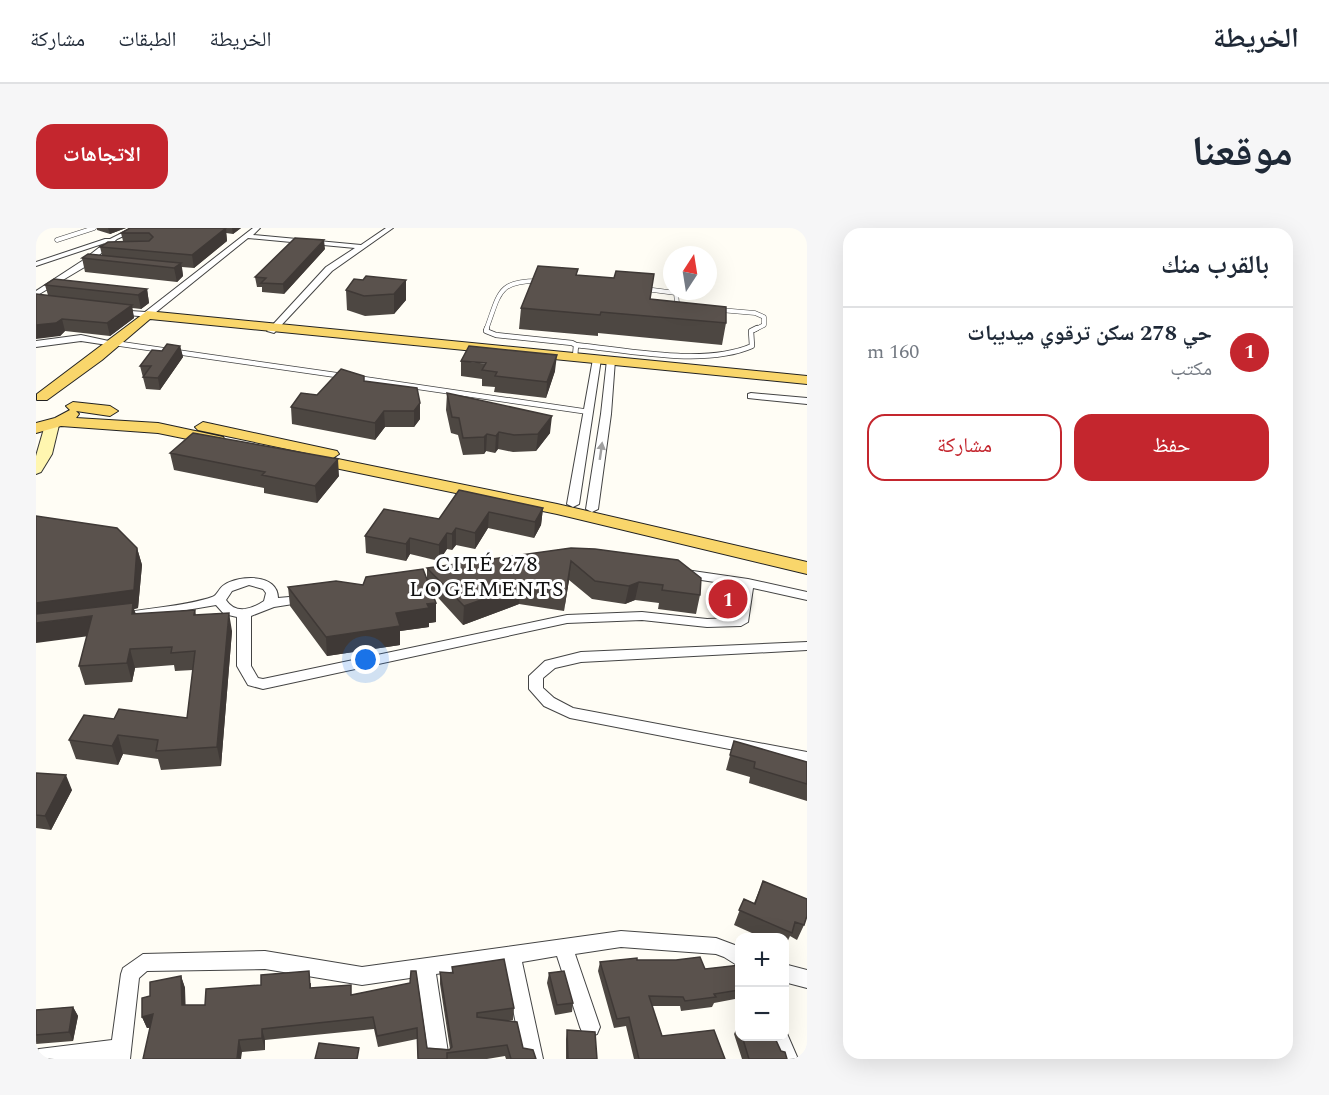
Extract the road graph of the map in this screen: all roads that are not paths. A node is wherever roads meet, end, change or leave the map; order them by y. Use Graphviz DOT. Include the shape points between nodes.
graph roads {
  1 [pos="94,228"];
  2 [pos="257,228"];
  3 [pos="390,228"];
  4 [pos="136,229"];
  5 [pos="115,238"];
  6 [pos="232,238"];
  7 [pos="245,238"];
  8 [pos="57,240"];
  9 [pos="363,247"];
  10 [pos="98,251"];
  11 [pos="110,251"];
  12 [pos="36,256"];
  13 [pos="47,260"];
  14 [pos="85,263"];
  15 [pos="36,264"];
  16 [pos="96,264"];
  17 [pos="187,272"];
  18 [pos="198,273"];
  19 [pos="542,281"];
  20 [pos="641,289"];
  21 [pos="36,294"];
  22 [pos="692,308"];
  23 [pos="713,309"];
  24 [pos="103,310"];
  25 [pos="144,318"];
  26 [pos="274,329"];
  27 [pos="114,343"];
  28 [pos="417,343"];
  29 [pos="36,344"];
  30 [pos="575,351"];
  31 [pos="97,357"];
  32 [pos="604,362"];
  33 [pos="807,380"];
  34 [pos="807,386"];
  35 [pos="752,396"];
  36 [pos="38,397"];
  37 [pos="807,401"];
  38 [pos="70,403"];
  39 [pos="589,412"];
  40 [pos="606,414"];
  41 [pos="56,423"];
  42 [pos="36,428"];
  43 [pos="36,469"];
  44 [pos="573,504"];
  45 [pos="592,508"];
  46 [pos="807,555"];
  47 [pos="807,568"];
  48 [pos="667,571"];
  49 [pos="748,583"];
  50 [pos="807,596"];
  51 [pos="317,597"];
  52 [pos="220,600"];
  53 [pos="270,603"];
  54 [pos="244,614"];
  55 [pos="118,618"];
  56 [pos="807,646"];
  57 [pos="807,758"];
  58 [pos="563,946"];
  59 [pos="511,954"];
  60 [pos="735,954"];
  61 [pos="425,966"];
  62 [pos="789,974"];
  63 [pos="807,979"];
  64 [pos="590,1027"];
  65 [pos="780,1041"];
  66 [pos="120,1054"];
  67 [pos="39,1059"];
  68 [pos="439,1059"];
  69 [pos="533,1059"];
  70 [pos="788,1059"];
  1 -- 8 [label="lane"];
  2 -- 7 [label="street"];
  3 -- 9 [label="street"];
  4 -- 5 [label="street"];
  5 -- 10 [label="street"];
  5 -- 13 [label="street"];
  6 -- 7 [label="street"];
  7 -- 9 [label="street"];
  7 -- 18 [label="street"];
  9 -- 26 [label="street" via="329,269"];
  10 -- 11 [label="lane"];
  10 -- 14 [label="street"];
  12 -- 13 [label="street"];
  13 -- 15 [label="street"];
  14 -- 16 [label="street"];
  14 -- 21 [label="street"];
  17 -- 18 [label="street"];
  18 -- 25 [label="street"];
  19 -- 30 [label="lane" via="507,284 486,331"];
  20 -- 22 [label="lane" via="674,292 678,305"];
  23 -- 30 [label="lane" via="764,317 764,325 751,331 752,346 733,354 704,356"];
  24 -- 25 [label="street"];
  25 -- 26 [label="main road"];
  25 -- 27 [label="main road"];
  26 -- 28 [label="main road"];
  27 -- 29 [label="street" via="81,338"];
  27 -- 31 [label="main road"];
  27 -- 39 [label="lane"];
  28 -- 30 [label="main road"];
  28 -- 32 [label="main road"];
  30 -- 32 [label="main road"];
  31 -- 36 [label="main road"];
  31 -- 38 [label="main road" via="80,378"];
  32 -- 33 [label="main road"];
  32 -- 34 [label="main road"];
  32 -- 39 [label="street"];
  32 -- 40 [label="street"];
  35 -- 37 [label="street"];
  36 -- 38 [label="main road"];
  38 -- 41 [label="main road" via="71,414"];
  38 -- 44 [label="main road"];
  39 -- 40 [label="street"];
  39 -- 44 [label="street"];
  45 -- 40 [label="street, one-way"];
  41 -- 42 [label="main road"];
  41 -- 43 [label="main road"];
  41 -- 47 [label="main road" via="158,428 557,510"];
  44 -- 45 [label="main road"];
  45 -- 46 [label="main road"];
  48 -- 49 [label="street"];
  49 -- 50 [label="street"];
  49 -- 54 [label="street" via="741,622 732,624 642,616 567,620 263,684 253,682 244,666"];
  51 -- 53 [label="street"];
  52 -- 53 [label="street" via="229,587 256,582 272,590"];
  52 -- 54 [label="street" via="225,608"];
  52 -- 55 [label="street"];
  53 -- 54 [label="street"];
  56 -- 57 [label="street" via="581,657 550,664 536,676 536,689 549,702 570,713"];
  58 -- 59 [label="street"];
  58 -- 60 [label="street" via="621,939 716,946"];
  58 -- 64 [label="street"];
  59 -- 61 [label="street"];
  59 -- 69 [label="street"];
  61 -- 66 [label="street" via="362,976 265,960 142,963 130,974"];
  61 -- 68 [label="street"];
  62 -- 63 [label="street"];
  65 -- 70 [label="street"];
  66 -- 67 [label="street"];
}
